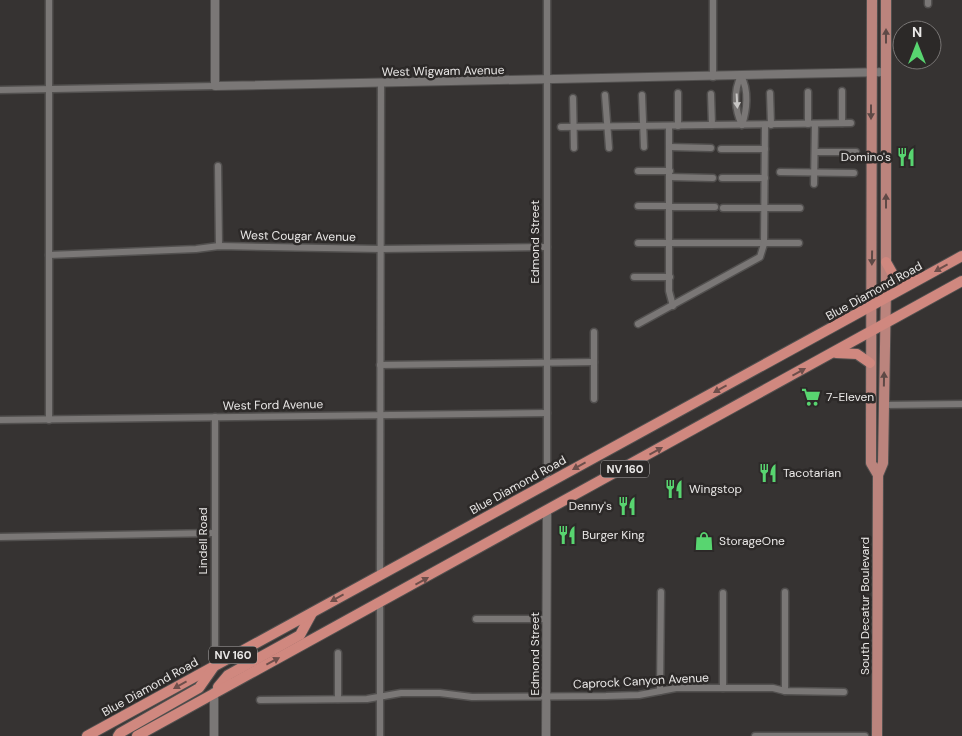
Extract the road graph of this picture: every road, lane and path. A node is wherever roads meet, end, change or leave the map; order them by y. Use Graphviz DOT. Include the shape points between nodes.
graph roads {
  1 [pos="49,0"];
  2 [pos="215,0"];
  3 [pos="547,0"];
  4 [pos="713,0"];
  5 [pos="872,0"];
  6 [pos="886,0"];
  7 [pos="872,72"];
  8 [pos="886,72"];
  9 [pos="741,76"];
  10 [pos="713,77"];
  11 [pos="547,80"];
  12 [pos="381,83"];
  13 [pos="215,86"];
  14 [pos="49,89"];
  15 [pos="0,90"];
  16 [pos="808,92"];
  17 [pos="842,92"];
  18 [pos="678,93"];
  19 [pos="770,93"];
  20 [pos="711,94"];
  21 [pos="605,95"];
  22 [pos="642,95"];
  23 [pos="572,98"];
  24 [pos="851,123"];
  25 [pos="811,124"];
  26 [pos="842,124"];
  27 [pos="742,125"];
  28 [pos="768,125"];
  29 [pos="643,126"];
  30 [pos="670,126"];
  31 [pos="678,126"];
  32 [pos="712,126"];
  33 [pos="561,127"];
  34 [pos="574,127"];
  35 [pos="606,127"];
  36 [pos="644,147"];
  37 [pos="670,147"];
  38 [pos="574,148"];
  39 [pos="609,148"];
  40 [pos="712,148"];
  41 [pos="721,148"];
  42 [pos="765,149"];
  43 [pos="815,152"];
  44 [pos="856,152"];
  45 [pos="218,166"];
  46 [pos="638,171"];
  47 [pos="780,172"];
  48 [pos="814,173"];
  49 [pos="854,173"];
  50 [pos="670,174"];
  51 [pos="713,178"];
  52 [pos="722,178"];
  53 [pos="765,178"];
  54 [pos="814,184"];
  55 [pos="638,206"];
  56 [pos="670,207"];
  57 [pos="714,207"];
  58 [pos="723,208"];
  59 [pos="765,208"];
  60 [pos="800,208"];
  61 [pos="638,243"];
  62 [pos="670,243"];
  63 [pos="799,243"];
  64 [pos="764,244"];
  65 [pos="219,246"];
  66 [pos="547,247"];
  67 [pos="381,249"];
  68 [pos="49,254"];
  69 [pos="962,256"];
  70 [pos="886,262"];
  71 [pos="634,277"];
  72 [pos="670,277"];
  73 [pos="920,279"];
  74 [pos="962,281"];
  75 [pos="886,298"];
  76 [pos="673,306"];
  77 [pos="871,306"];
  78 [pos="638,324"];
  79 [pos="885,324"];
  80 [pos="594,332"];
  81 [pos="871,332"];
  82 [pos="833,354"];
  83 [pos="547,362"];
  84 [pos="594,362"];
  85 [pos="870,362"];
  86 [pos="380,365"];
  87 [pos="594,399"];
  88 [pos="962,404"];
  89 [pos="884,405"];
  90 [pos="546,413"];
  91 [pos="381,415"];
  92 [pos="214,417"];
  93 [pos="0,420"];
  94 [pos="48,420"];
  95 [pos="878,476"];
  96 [pos="546,483"];
  97 [pos="547,512"];
  98 [pos="214,533"];
  99 [pos="0,537"];
  100 [pos="380,575"];
  101 [pos="661,592"];
  102 [pos="785,592"];
  103 [pos="723,593"];
  104 [pos="380,604"];
  105 [pos="312,612"];
  106 [pos="476,619"];
  107 [pos="546,619"];
  108 [pos="338,652"];
  109 [pos="215,666"];
  110 [pos="723,688"];
  111 [pos="660,691"];
  112 [pos="785,691"];
  113 [pos="214,692"];
  114 [pos="844,692"];
  115 [pos="546,696"];
  116 [pos="380,697"];
  117 [pos="338,699"];
  118 [pos="260,700"];
  119 [pos="87,736"];
  120 [pos="118,736"];
  121 [pos="137,736"];
  122 [pos="214,736"];
  123 [pos="380,736"];
  124 [pos="546,736"];
  125 [pos="755,736"];
  126 [pos="865,736"];
  127 [pos="877,736"];
  1 -- 14 [label="street"];
  2 -- 13 [label="street"];
  3 -- 11 [label="street, Edmond Street"];
  4 -- 10 [label="street"];
  5 -- 7 [label="main road, South Decatur Boulevard"];
  8 -- 6 [label="main road, South Decatur Boulevard, one-way"];
  7 -- 8 [label="street, West Wigwam Avenue"];
  7 -- 9 [label="street, West Wigwam Avenue"];
  7 -- 77 [label="main road, South Decatur Boulevard, one-way"];
  70 -- 8 [label="main road, South Decatur Boulevard, one-way"];
  9 -- 10 [label="street, West Wigwam Avenue"];
  9 -- 27 [label="street" via="736,85"];
  10 -- 11 [label="street, West Wigwam Avenue"];
  11 -- 12 [label="street, West Wigwam Avenue"];
  11 -- 66 [label="street, Edmond Street"];
  12 -- 13 [label="street, West Wigwam Avenue"];
  12 -- 67 [label="street"];
  13 -- 14 [label="street, West Wigwam Avenue"];
  14 -- 15 [label="street, West Wigwam Avenue"];
  14 -- 68 [label="street"];
  16 -- 25 [label="street"];
  17 -- 26 [label="street"];
  18 -- 31 [label="street"];
  19 -- 28 [label="street"];
  20 -- 32 [label="street"];
  21 -- 35 [label="street"];
  22 -- 29 [label="street"];
  23 -- 34 [label="street"];
  24 -- 26 [label="street"];
  25 -- 26 [label="street"];
  25 -- 28 [label="street"];
  25 -- 43 [label="street"];
  27 -- 28 [label="street"];
  27 -- 32 [label="street"];
  28 -- 42 [label="street"];
  29 -- 30 [label="street"];
  29 -- 35 [label="street"];
  29 -- 36 [label="street"];
  30 -- 31 [label="street"];
  30 -- 37 [label="street"];
  31 -- 32 [label="street"];
  33 -- 34 [label="street"];
  34 -- 35 [label="street"];
  34 -- 38 [label="street"];
  35 -- 39 [label="street"];
  37 -- 40 [label="street"];
  37 -- 50 [label="street"];
  41 -- 42 [label="street"];
  42 -- 53 [label="street"];
  43 -- 44 [label="street"];
  43 -- 48 [label="street"];
  45 -- 65 [label="street"];
  46 -- 50 [label="street"];
  47 -- 48 [label="street"];
  48 -- 49 [label="street"];
  48 -- 54 [label="street"];
  50 -- 51 [label="street"];
  50 -- 56 [label="street"];
  52 -- 53 [label="street"];
  53 -- 59 [label="street"];
  55 -- 56 [label="street"];
  56 -- 57 [label="street"];
  56 -- 62 [label="street"];
  58 -- 59 [label="street"];
  59 -- 60 [label="street"];
  59 -- 64 [label="street"];
  61 -- 62 [label="street"];
  62 -- 64 [label="street"];
  62 -- 72 [label="street"];
  63 -- 64 [label="street"];
  64 -- 76 [label="street" via="756,261"];
  65 -- 67 [label="street, West Cougar Avenue"];
  65 -- 68 [label="street, West Cougar Avenue" via="196,250"];
  66 -- 67 [label="street, West Cougar Avenue"];
  66 -- 83 [label="street, Edmond Street"];
  67 -- 86 [label="street"];
  68 -- 94 [label="street"];
  69 -- 73 [label="highway, Blue Diamond Road / NV 160, one-way"];
  70 -- 73 [label="highway" via="895,278 907,281"];
  70 -- 75 [label="main road, South Decatur Boulevard"];
  71 -- 72 [label="street"];
  72 -- 76 [label="street"];
  73 -- 75 [label="highway, Blue Diamond Road / NV 160"];
  74 -- 79 [label="highway, NV 160"];
  75 -- 77 [label="highway, Blue Diamond Road / NV 160"];
  75 -- 79 [label="main road, South Decatur Boulevard"];
  76 -- 78 [label="street"];
  77 -- 81 [label="main road, South Decatur Boulevard"];
  77 -- 96 [label="highway, Blue Diamond Road / NV 160, one-way"];
  79 -- 81 [label="highway, NV 160"];
  89 -- 79 [label="main road, South Decatur Boulevard, one-way"];
  80 -- 84 [label="street"];
  81 -- 82 [label="highway, NV 160"];
  81 -- 85 [label="main road, South Decatur Boulevard"];
  82 -- 85 [label="highway" via="857,354"];
  97 -- 82 [label="highway, NV 160, one-way"];
  83 -- 84 [label="street"];
  83 -- 86 [label="street"];
  83 -- 90 [label="street, Edmond Street"];
  84 -- 87 [label="street"];
  85 -- 95 [label="main road, South Decatur Boulevard" via="871,464"];
  86 -- 91 [label="street"];
  88 -- 89 [label="street"];
  89 -- 95 [label="main road, South Decatur Boulevard" via="883,463"];
  90 -- 91 [label="street, West Ford Avenue"];
  90 -- 96 [label="street, Edmond Street"];
  91 -- 92 [label="street, West Ford Avenue"];
  91 -- 100 [label="street"];
  92 -- 94 [label="street, West Ford Avenue"];
  92 -- 98 [label="street, Lindell Road"];
  93 -- 94 [label="street, West Ford Avenue"];
  95 -- 127 [label="main road, South Decatur Boulevard"];
  96 -- 100 [label="highway, Blue Diamond Road / NV 160"];
  104 -- 97 [label="highway, NV 160, one-way"];
  97 -- 107 [label="street, Edmond Street"];
  98 -- 99 [label="street"];
  98 -- 109 [label="street, Lindell Road"];
  100 -- 105 [label="highway, Blue Diamond Road / NV 160, one-way"];
  101 -- 111 [label="street"];
  102 -- 112 [label="street"];
  103 -- 110 [label="street"];
  113 -- 104 [label="highway, NV 160, one-way"];
  104 -- 116 [label="street"];
  105 -- 109 [label="highway, Blue Diamond Road / NV 160"];
  105 -- 113 [label="highway" via="300,635 228,675"];
  106 -- 107 [label="street"];
  107 -- 115 [label="street, Edmond Street"];
  108 -- 117 [label="street"];
  109 -- 119 [label="highway, Blue Diamond Road / NV 160, one-way"];
  109 -- 120 [label="highway" via="199,688"];
  110 -- 111 [label="street, Caprock Canyon Avenue"];
  110 -- 112 [label="street, Caprock Canyon Avenue"];
  111 -- 115 [label="street, Caprock Canyon Avenue" via="639,695"];
  112 -- 114 [label="street, Caprock Canyon Avenue"];
  113 -- 121 [label="highway, NV 160"];
  113 -- 122 [label="street"];
  115 -- 116 [label="street, Caprock Canyon Avenue" via="472,698 411,693"];
  115 -- 124 [label="street, Edmond Street"];
  116 -- 117 [label="street, Caprock Canyon Avenue"];
  116 -- 123 [label="street"];
  117 -- 118 [label="street, Caprock Canyon Avenue"];
  125 -- 126 [label="street"];
}
